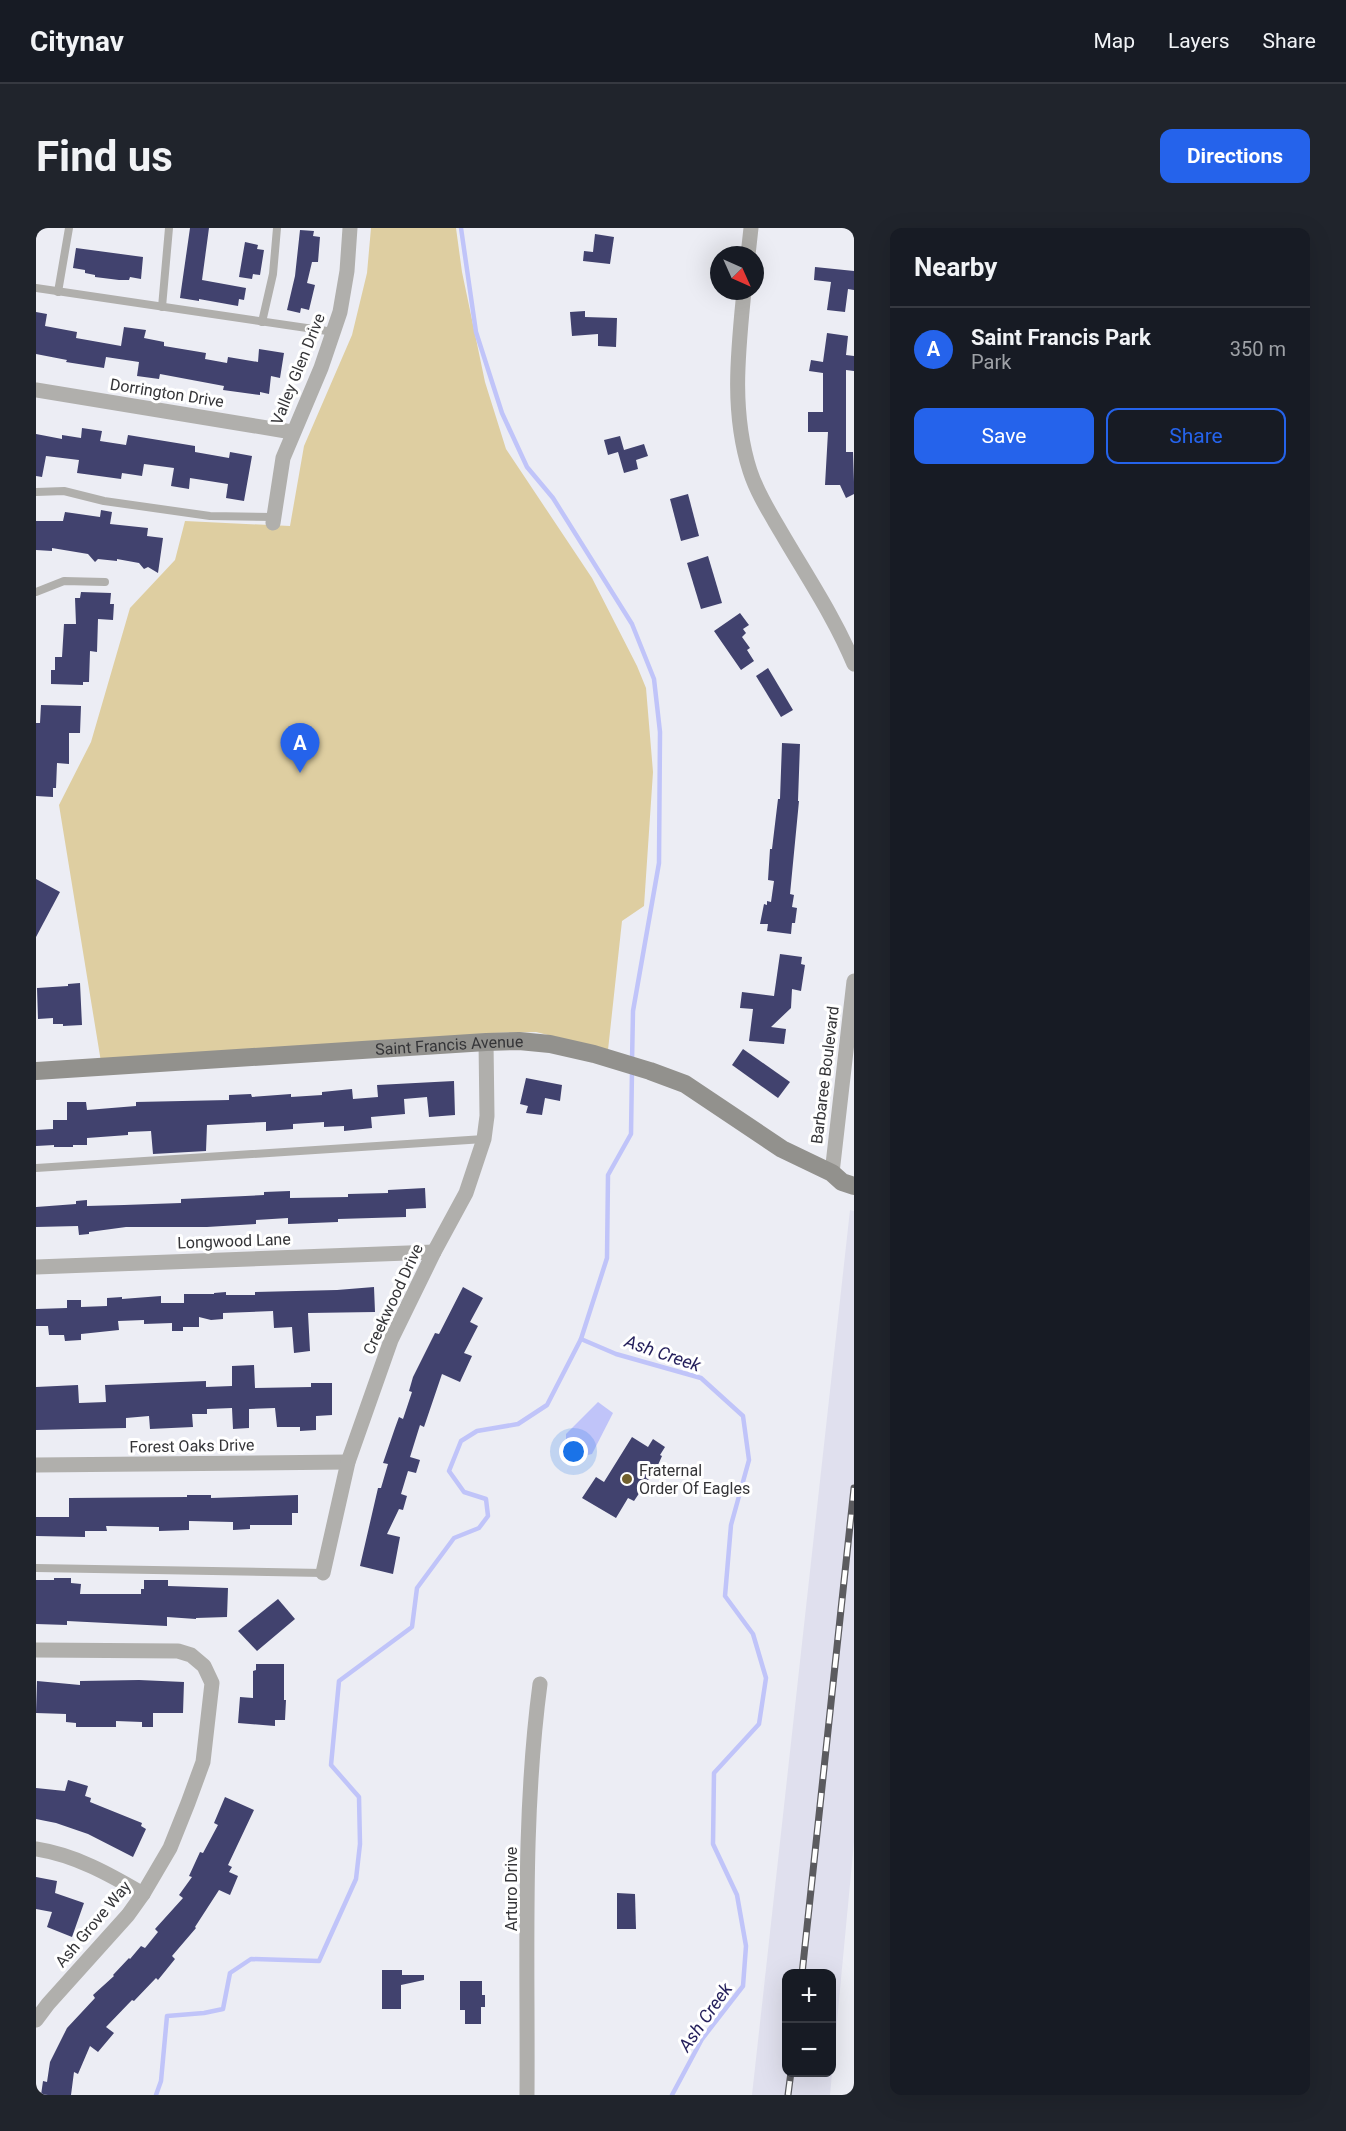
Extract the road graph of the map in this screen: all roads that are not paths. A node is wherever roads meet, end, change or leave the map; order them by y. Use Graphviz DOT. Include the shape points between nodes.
graph roads {
  1 [pos="69,228"];
  2 [pos="169,228"];
  3 [pos="277,228"];
  4 [pos="350,228"];
  5 [pos="750,228"];
  6 [pos="749,246"];
  7 [pos="36,288"];
  8 [pos="58,292"];
  9 [pos="743,300"];
  10 [pos="162,307"];
  11 [pos="262,322"];
  12 [pos="334,332"];
  13 [pos="36,390"];
  14 [pos="292,432"];
  15 [pos="36,492"];
  16 [pos="274,520"];
  17 [pos="105,582"];
  18 [pos="36,592"];
  19 [pos="854,664"];
  20 [pos="854,981"];
  21 [pos="486,1042"];
  22 [pos="36,1071"];
  23 [pos="484,1139"];
  24 [pos="36,1168"];
  25 [pos="832,1173"];
  26 [pos="854,1174"];
  27 [pos="854,1186"];
  28 [pos="434,1252"];
  29 [pos="36,1267"];
  30 [pos="348,1462"];
  31 [pos="36,1465"];
  32 [pos="36,1568"];
  33 [pos="322,1573"];
  34 [pos="36,1650"];
  35 [pos="540,1684"];
  36 [pos="36,1850"];
  37 [pos="143,1894"];
  38 [pos="36,2020"];
  39 [pos="527,2095"];
  1 -- 8 [label="lane"];
  2 -- 10 [label="lane"];
  3 -- 11 [label="lane" via="273,274"];
  4 -- 12 [label="street, Valley Glen Drive" via="347,271"];
  5 -- 6 [label="street"];
  7 -- 8 [label="lane"];
  8 -- 10 [label="lane"];
  9 -- 19 [label="street" via="736,391 740,433 751,472 763,501"];
  10 -- 11 [label="lane"];
  11 -- 12 [label="lane"];
  12 -- 14 [label="street, Valley Glen Drive"];
  13 -- 14 [label="street, Dorrington Drive"];
  14 -- 16 [label="street, Valley Glen Drive" via="283,458"];
  15 -- 16 [label="lane" via="64,491 104,501 210,516"];
  17 -- 18 [label="lane" via="64,581"];
  20 -- 25 [label="street, Barbaree Boulevard"];
  21 -- 22 [label="street, Saint Francis Avenue"];
  21 -- 23 [label="street, Creekwood Drive" via="488,1116"];
  21 -- 25 [label="street, Saint Francis Avenue" via="550,1044 685,1084 782,1149"];
  23 -- 24 [label="lane"];
  23 -- 28 [label="street, Creekwood Drive" via="466,1194"];
  25 -- 26 [label="street, Saint Francis Avenue"];
  25 -- 27 [label="street, Saint Francis Avenue"];
  28 -- 29 [label="street, Longwood Lane"];
  28 -- 30 [label="street, Creekwood Drive" via="391,1340"];
  30 -- 31 [label="street, Forest Oaks Drive"];
  30 -- 33 [label="street, Creekwood Drive"];
  32 -- 33 [label="lane"];
  34 -- 37 [label="street, Ash Grove Way" via="177,1651 191,1655 204,1666 212,1683 202,1762 170,1848"];
  35 -- 39 [label="street, Arturo Drive" via="530,1791"];
  36 -- 37 [label="street" via="89,1865"];
  37 -- 38 [label="street, Ash Grove Way"];
}
